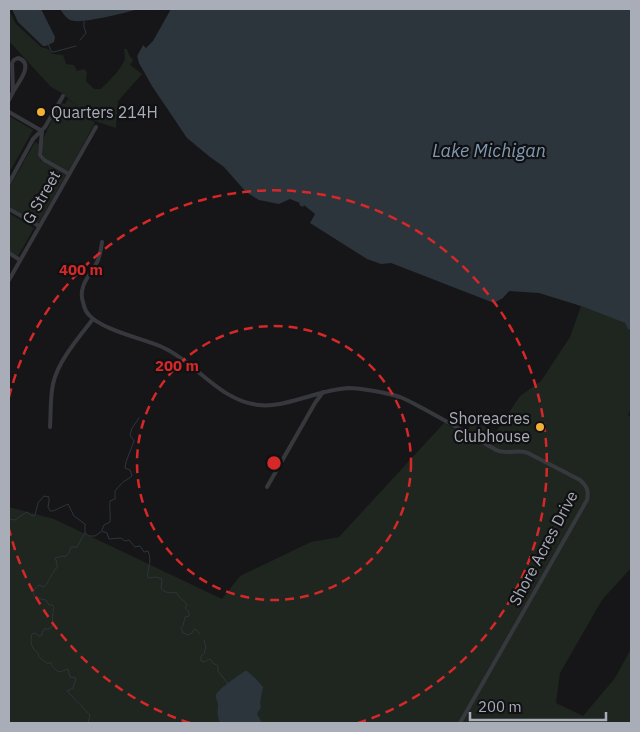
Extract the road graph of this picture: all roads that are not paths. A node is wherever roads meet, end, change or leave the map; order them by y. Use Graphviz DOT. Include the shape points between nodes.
graph roads {
  1 [pos="11,92"];
  2 [pos="63,96"];
  3 [pos="9,100"];
  4 [pos="9,112"];
  5 [pos="96,127"];
  6 [pos="42,131"];
  7 [pos="69,174"];
  8 [pos="9,183"];
  9 [pos="9,209"];
  10 [pos="39,226"];
  11 [pos="102,242"];
  12 [pos="9,253"];
  13 [pos="20,260"];
  14 [pos="9,280"];
  15 [pos="94,319"];
  16 [pos="323,392"];
  17 [pos="50,427"];
  18 [pos="266,487"];
  19 [pos="460,723"];
  1 -- 1 [label="street" via="26,69 22,59 15,59 12,63"];
  1 -- 3 [label="street"];
  2 -- 6 [label="street"];
  4 -- 6 [label="street"];
  5 -- 7 [label="street, G Street"];
  6 -- 7 [label="street" via="40,155"];
  6 -- 8 [label="street" via="33,139"];
  7 -- 10 [label="street, G Street"];
  9 -- 10 [label="street"];
  10 -- 13 [label="street, G Street"];
  11 -- 15 [label="street" via="99,259 82,291 84,307"];
  12 -- 13 [label="street"];
  13 -- 14 [label="street, G Street"];
  15 -- 16 [label="street, Shore Acres Drive" via="172,352 211,383 242,401 273,405"];
  15 -- 17 [label="street" via="56,376"];
  16 -- 18 [label="street"];
  16 -- 19 [label="street, Shore Acres Drive" via="349,388 400,397 502,453 528,453 586,486 587,500"];
}
